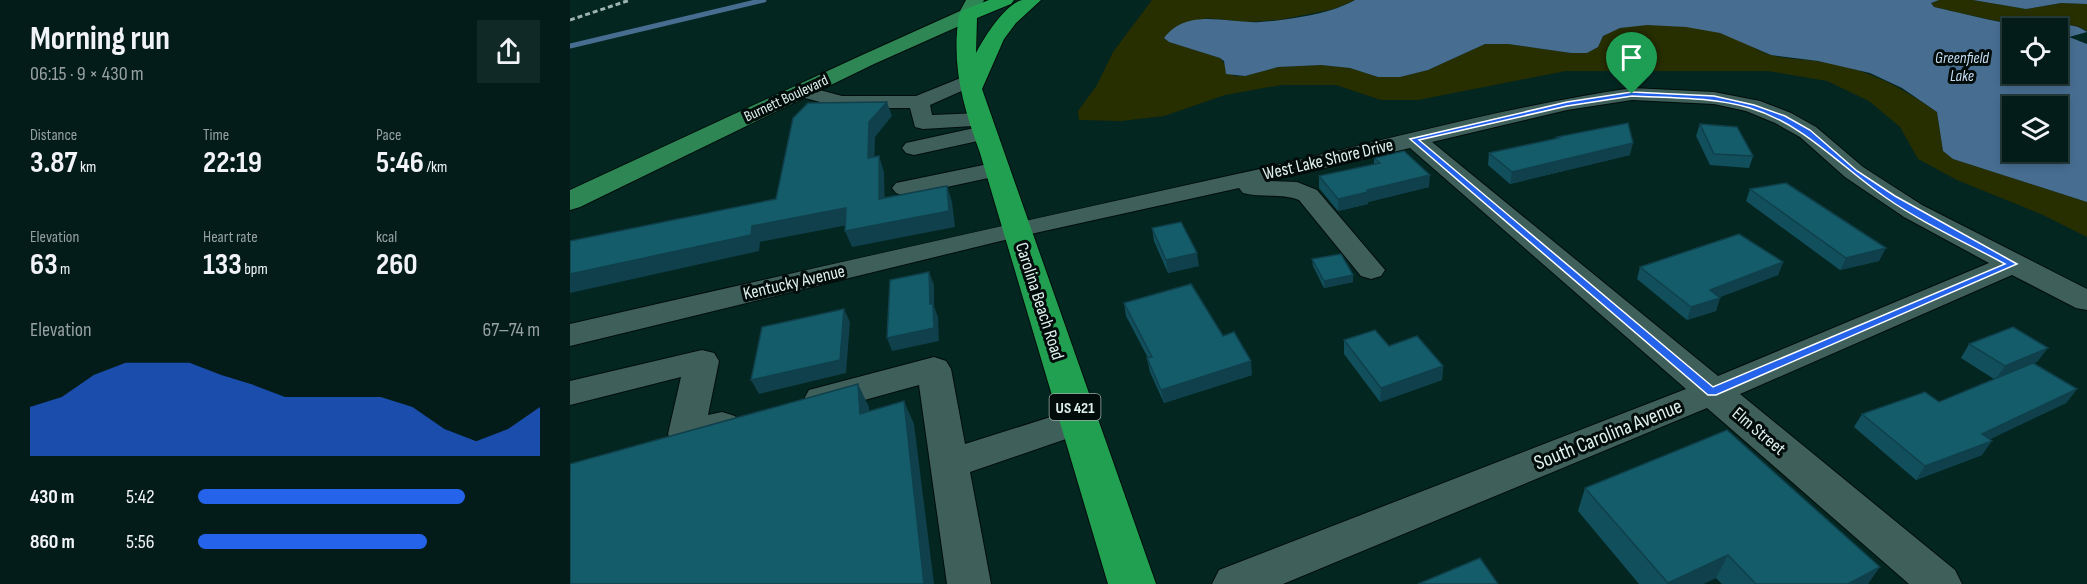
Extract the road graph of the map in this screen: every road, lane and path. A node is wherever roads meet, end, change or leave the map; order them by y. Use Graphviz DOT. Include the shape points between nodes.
graph roads {
  1 [pos="1005,0"];
  2 [pos="1032,0"];
  3 [pos="972,8"];
  4 [pos="969,87"];
  5 [pos="801,91"];
  6 [pos="918,102"];
  7 [pos="983,127"];
  8 [pos="1414,139"];
  9 [pos="998,169"];
  10 [pos="941,181"];
  11 [pos="1238,181"];
  12 [pos="905,188"];
  13 [pos="570,201"];
  14 [pos="1017,229"];
  15 [pos="2012,264"];
  16 [pos="1371,270"];
  17 [pos="2087,301"];
  18 [pos="572,338"];
  19 [pos="1712,392"];
  20 [pos="570,393"];
  21 [pos="788,408"];
  22 [pos="754,416"];
  23 [pos="1079,421"];
  24 [pos="949,464"];
  25 [pos="969,584"];
  26 [pos="1132,584"];
  27 [pos="1234,584"];
  28 [pos="1940,584"];
  1 -- 3 [label="highway, Burnett Boulevard"];
  2 -- 4 [label="highway" via="1005,22"];
  3 -- 4 [label="highway, Carolina Beach Road / US 421" via="964,40"];
  3 -- 5 [label="main road, Burnett Boulevard"];
  4 -- 6 [label="street"];
  4 -- 7 [label="highway, Carolina Beach Road / US 421"];
  5 -- 6 [label="street" via="842,102"];
  5 -- 13 [label="main road, Burnett Boulevard"];
  6 -- 7 [label="street" via="922,122"];
  7 -- 9 [label="highway, Carolina Beach Road / US 421"];
  7 -- 10 [label="street" via="923,146"];
  8 -- 11 [label="street, West Lake Shore Drive"];
  8 -- 15 [label="street, West Lake Shore Drive" via="1612,96 1673,95 1733,101 1775,115 1808,132 1878,189"];
  8 -- 19 [label="street, Elm Street"];
  9 -- 10 [label="street"];
  9 -- 14 [label="highway, Carolina Beach Road / US 421"];
  10 -- 12 [label="street"];
  11 -- 14 [label="street, West Lake Shore Drive"];
  11 -- 16 [label="street" via="1252,188 1297,190 1308,195"];
  14 -- 18 [label="street, Kentucky Avenue"];
  14 -- 23 [label="highway, Carolina Beach Road / US 421"];
  15 -- 17 [label="street, West Lake Shore Drive"];
  15 -- 19 [label="street, South Carolina Avenue"];
  19 -- 27 [label="street, South Carolina Avenue"];
  19 -- 28 [label="street, Elm Street"];
  20 -- 22 [label="street" via="702,361 670,438"];
  21 -- 24 [label="street" via="934,369"];
  23 -- 24 [label="street"];
  23 -- 26 [label="highway, Carolina Beach Road / US 421"];
  24 -- 25 [label="street"];
}
